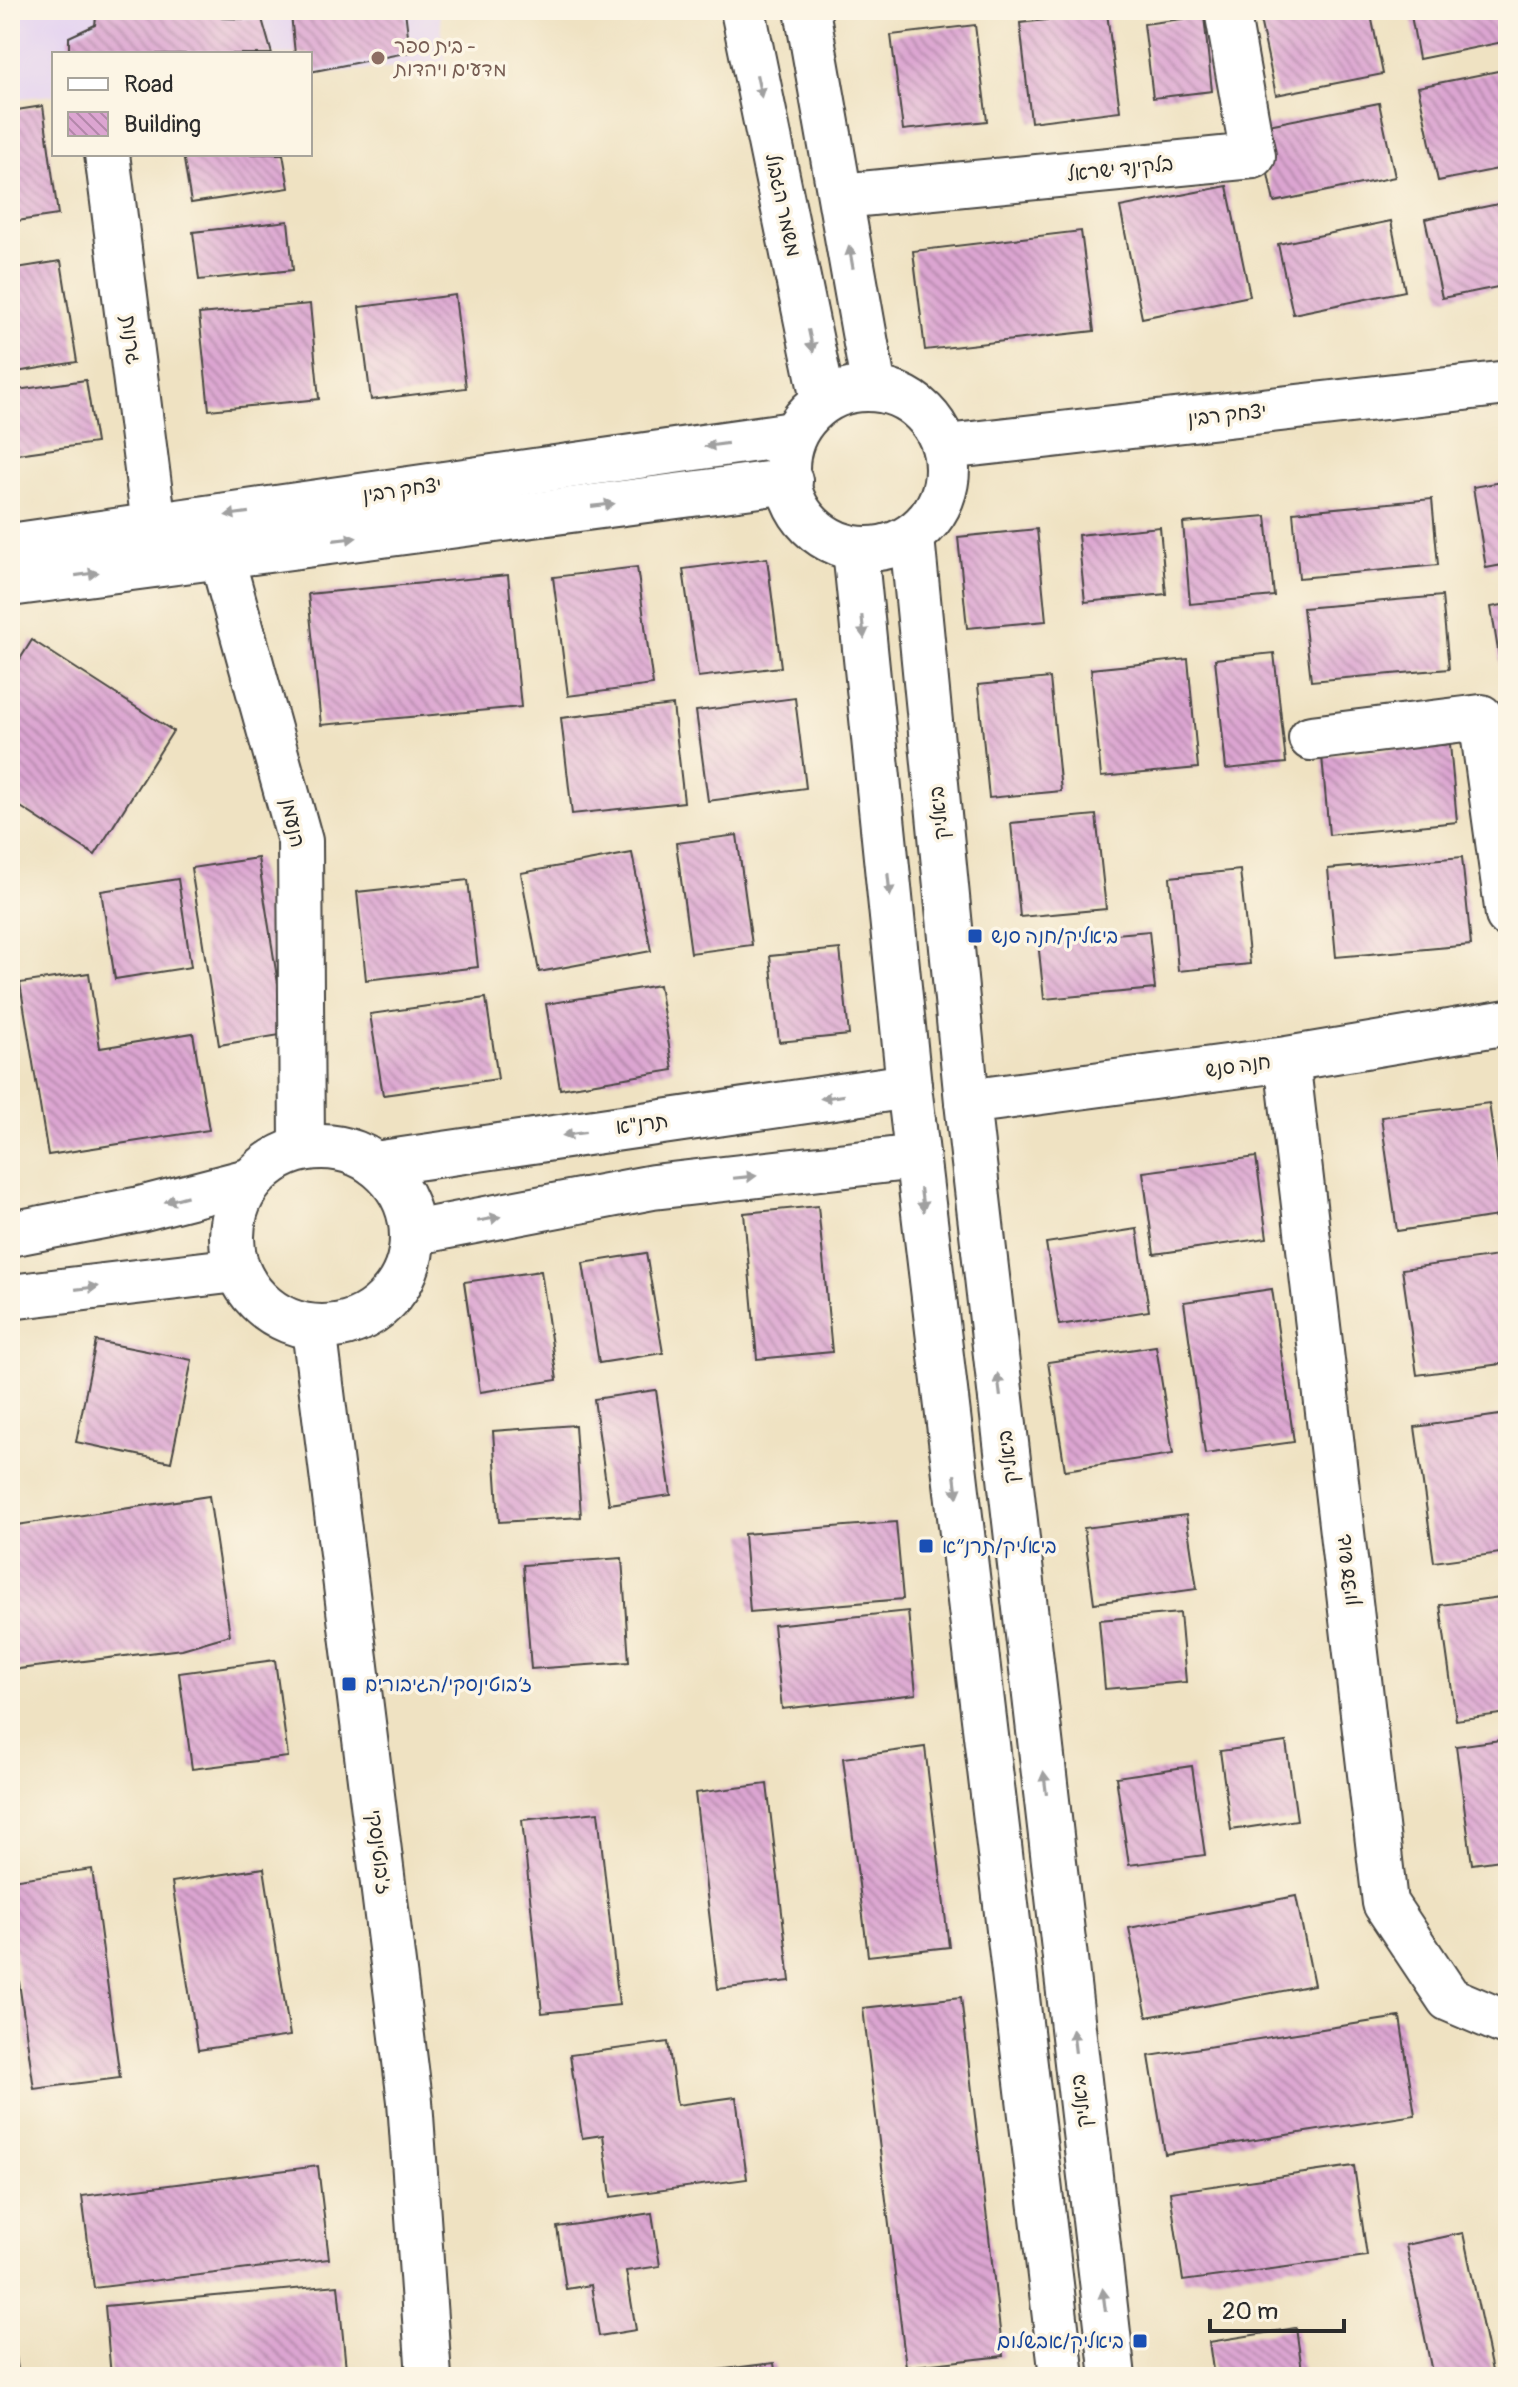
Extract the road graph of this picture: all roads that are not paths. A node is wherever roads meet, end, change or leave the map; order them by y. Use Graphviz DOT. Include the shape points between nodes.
graph roads {
  1 [pos="743,10"];
  2 [pos="807,10"];
  3 [pos="1227,10"];
  4 [pos="107,156"];
  5 [pos="841,196"];
  6 [pos="1508,383"];
  7 [pos="874,389"];
  8 [pos="823,400"];
  9 [pos="793,434"];
  10 [pos="946,447"];
  11 [pos="790,481"];
  12 [pos="154,525"];
  13 [pos="912,537"];
  14 [pos="10,546"];
  15 [pos="855,549"];
  16 [pos="221,555"];
  17 [pos="10,584"];
  18 [pos="1311,738"];
  19 [pos="1508,915"];
  20 [pos="1508,1022"];
  21 [pos="1287,1059"];
  22 [pos="909,1086"];
  23 [pos="967,1102"];
  24 [pos="302,1148"];
  25 [pos="917,1157"];
  26 [pos="375,1164"];
  27 [pos="252,1180"];
  28 [pos="412,1233"];
  29 [pos="10,1234"];
  30 [pos="237,1270"];
  31 [pos="10,1297"];
  32 [pos="314,1328"];
  33 [pos="1508,2024"];
  34 [pos="429,2377"];
  35 [pos="1062,2377"];
  36 [pos="1113,2377"];
  1 -- 8 [label="street, משמר הגבול, one-way"];
  2 -- 5 [label="street"];
  3 -- 5 [label="street, בלקינד ישראל" via="1253,156"];
  4 -- 12 [label="street, גרנות"];
  7 -- 5 [label="street, one-way"];
  6 -- 10 [label="street, יצחק רבין"];
  7 -- 8 [label="street" via="841,391"];
  7 -- 10 [label="street" via="910,399 934,422"];
  8 -- 9 [label="street"];
  9 -- 11 [label="street" via="786,461"];
  9 -- 12 [label="street, יצחק רבין, one-way"];
  10 -- 13 [label="street" via="947,487 936,513"];
  11 -- 15 [label="street" via="794,502 810,526 832,542"];
  16 -- 11 [label="street, יצחק רבין, one-way"];
  12 -- 14 [label="street, יצחק רבין"];
  13 -- 15 [label="street" via="884,548"];
  13 -- 23 [label="street, ביאליק"];
  15 -- 22 [label="street, one-way"];
  17 -- 16 [label="street, יצחק רבין, one-way"];
  16 -- 24 [label="street, הנעמן" via="300,841"];
  18 -- 19 [label="street" via="1481,717"];
  20 -- 21 [label="street, חנה סנש"];
  21 -- 23 [label="street, חנה סנש"];
  21 -- 33 [label="street, גוש עציון" via="1385,1903 1449,1999"];
  22 -- 25 [label="street"];
  22 -- 26 [label="street, תרנ\"א, one-way"];
  36 -- 23 [label="street, ביאליק, one-way"];
  24 -- 26 [label="street" via="339,1149"];
  24 -- 27 [label="street" via="274,1160"];
  28 -- 25 [label="street, one-way" via="653,1187"];
  25 -- 35 [label="street, one-way"];
  26 -- 28 [label="street" via="407,1207"];
  27 -- 29 [label="street, one-way"];
  27 -- 30 [label="street" via="232,1223"];
  28 -- 32 [label="street" via="409,1264 373,1313 345,1325"];
  31 -- 30 [label="street, one-way"];
  30 -- 32 [label="street" via="268,1310"];
  32 -- 34 [label="street, ז'בוטינסקי" via="410,2101"];
}
